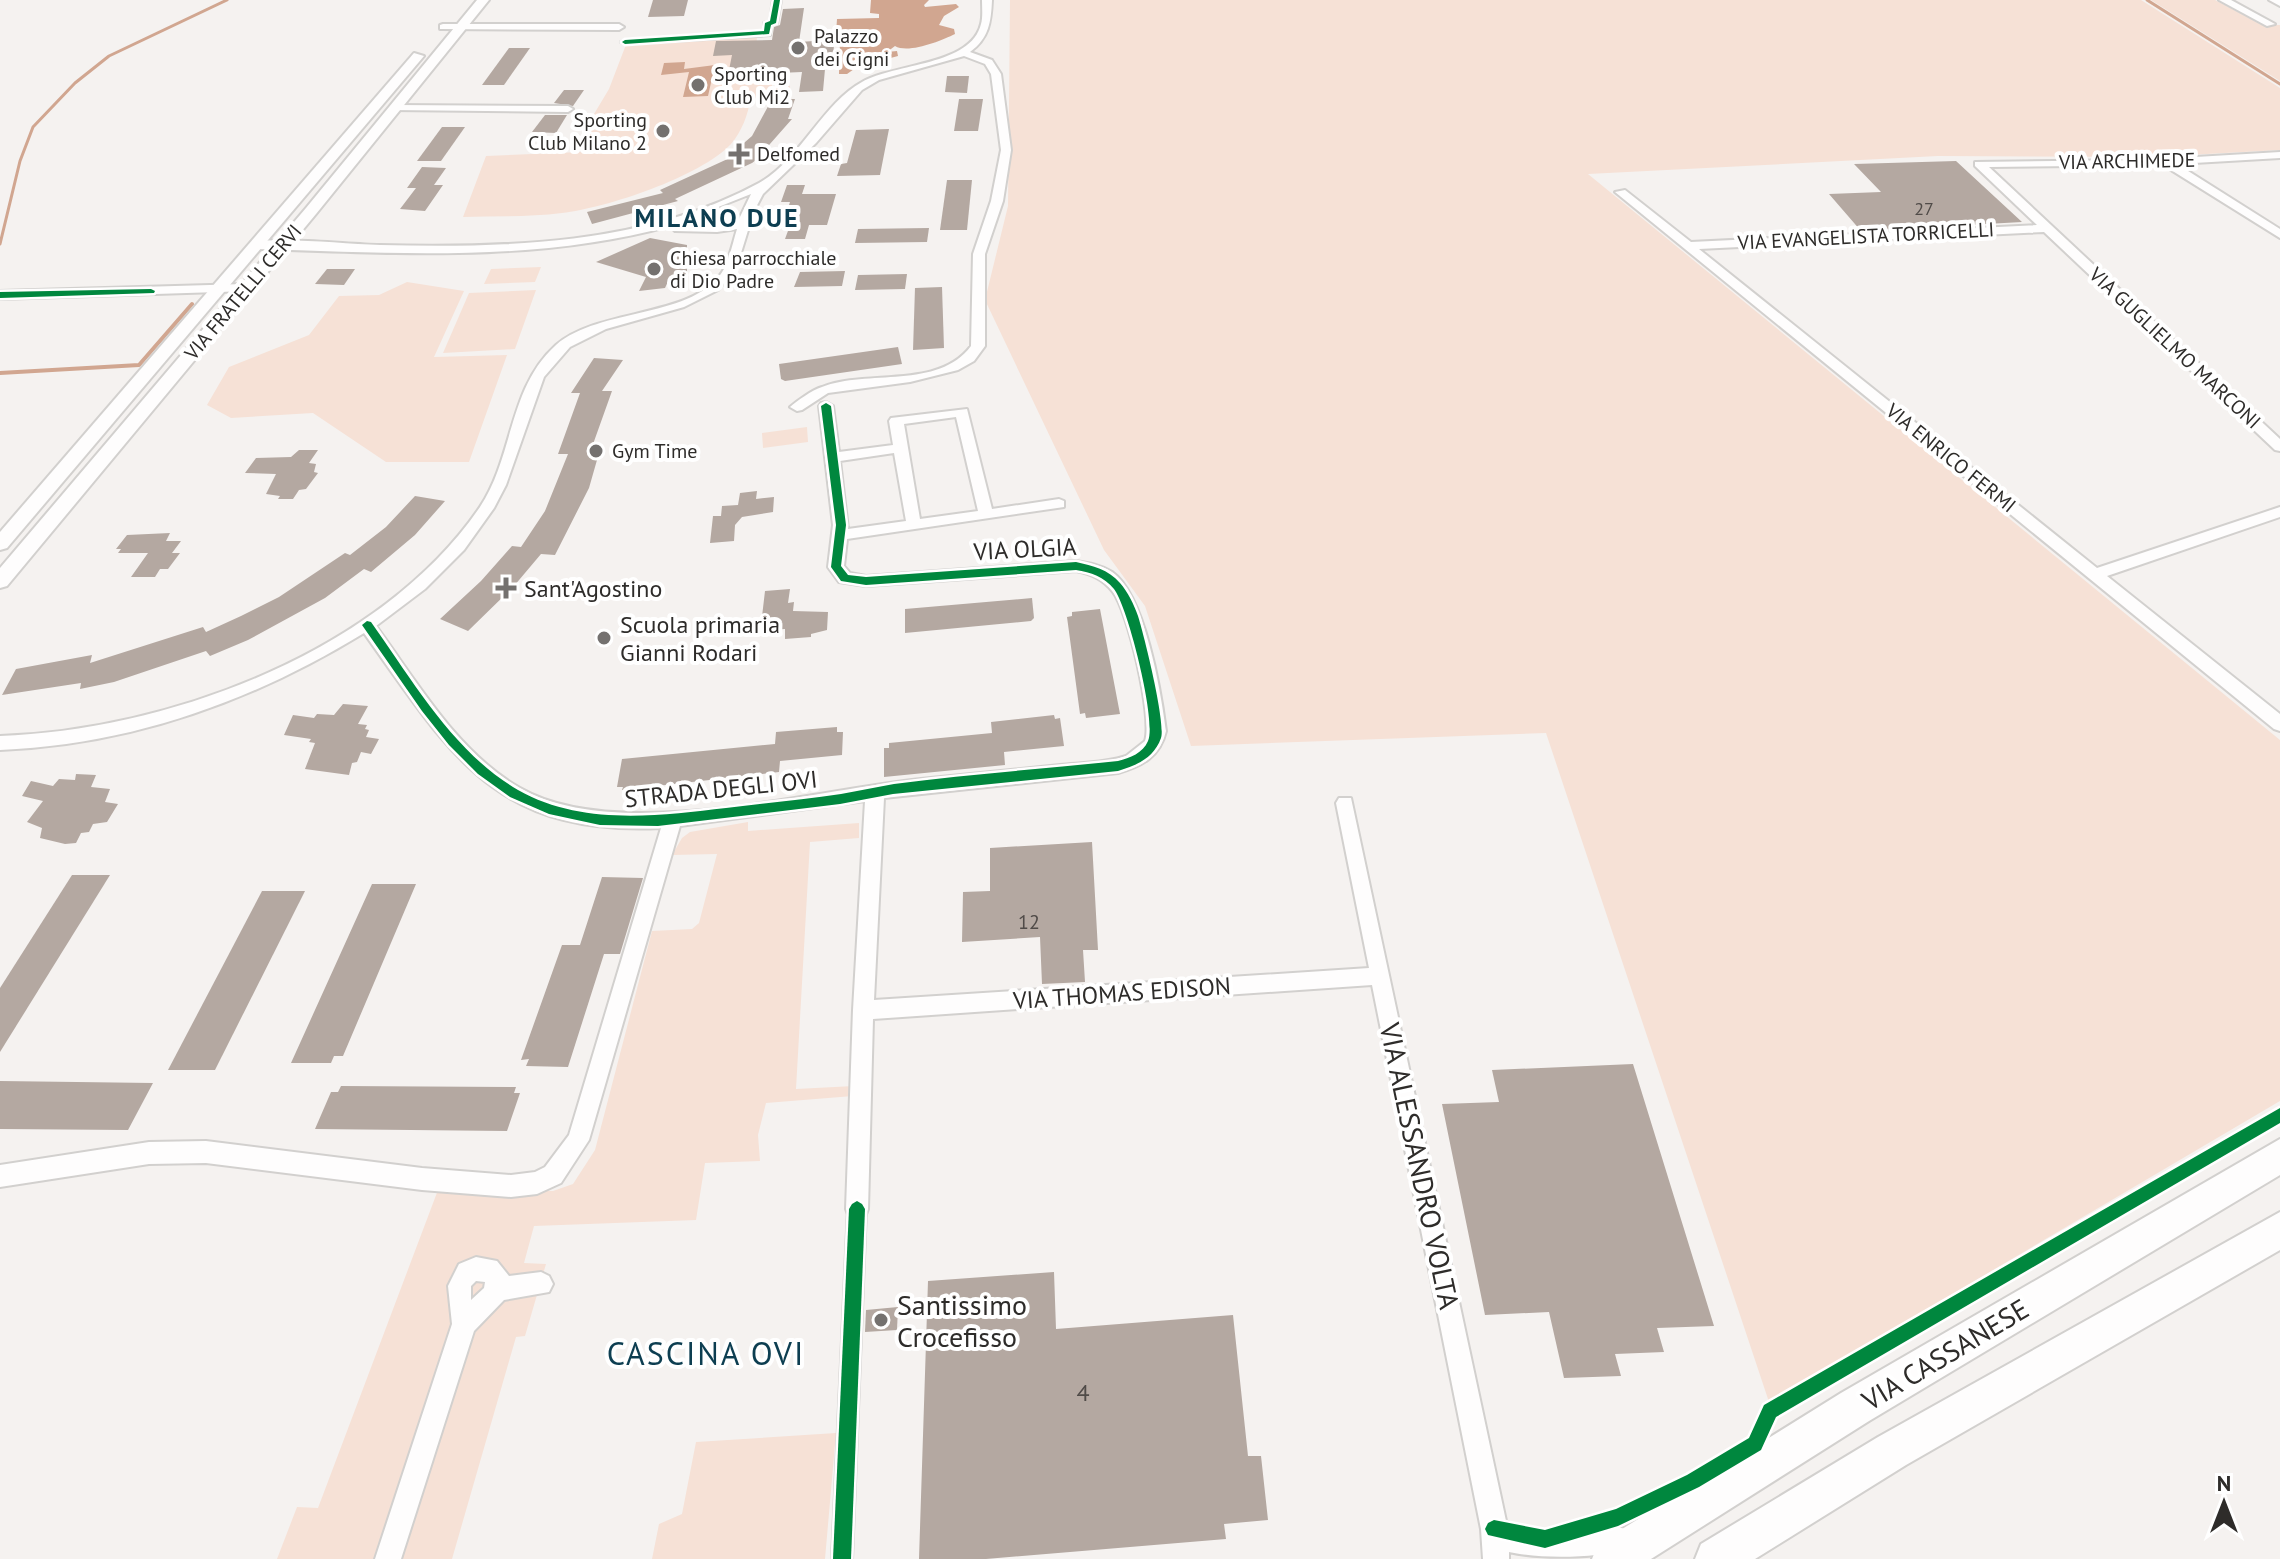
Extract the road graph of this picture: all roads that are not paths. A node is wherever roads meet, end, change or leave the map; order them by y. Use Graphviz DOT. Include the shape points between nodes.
graph roads {
  1 [pos="483,0"];
  2 [pos="777,0"];
  3 [pos="987,0"];
  4 [pos="2224,0"];
  5 [pos="2274,0"];
  6 [pos="2280,3"];
  7 [pos="446,23"];
  8 [pos="2270,24"];
  9 [pos="461,26"];
  10 [pos="619,27"];
  11 [pos="625,42"];
  12 [pos="961,52"];
  13 [pos="395,108"];
  14 [pos="568,109"];
  15 [pos="2280,155"];
  16 [pos="2165,162"];
  17 [pos="1981,167"];
  18 [pos="763,185"];
  19 [pos="1621,192"];
  20 [pos="721,203"];
  21 [pos="697,212"];
  22 [pos="744,216"];
  23 [pos="696,225"];
  24 [pos="2043,227"];
  25 [pos="650,228"];
  26 [pos="714,230"];
  27 [pos="2280,234"];
  28 [pos="1690,246"];
  29 [pos="253,249"];
  30 [pos="278,249"];
  31 [pos="734,250"];
  32 [pos="242,291"];
  33 [pos="216,292"];
  34 [pos="0,295"];
  35 [pos="0,303"];
  36 [pos="826,406"];
  37 [pos="797,407"];
  38 [pos="2280,447"];
  39 [pos="901,448"];
  40 [pos="832,458"];
  41 [pos="1059,504"];
  42 [pos="2280,512"];
  43 [pos="986,514"];
  44 [pos="914,525"];
  45 [pos="840,535"];
  46 [pos="0,544"];
  47 [pos="2095,574"];
  48 [pos="0,581"];
  49 [pos="367,625"];
  50 [pos="2280,724"];
  51 [pos="0,743"];
  52 [pos="875,793"];
  53 [pos="1345,803"];
  54 [pos="673,819"];
  55 [pos="1380,976"];
  56 [pos="863,1010"];
  57 [pos="2280,1156"];
  58 [pos="0,1176"];
  59 [pos="857,1209"];
  60 [pos="2280,1230"];
  61 [pos="541,1284"];
  62 [pos="497,1289"];
  63 [pos="464,1324"];
  64 [pos="1665,1524"];
  65 [pos="1494,1529"];
  66 [pos="388,1559"];
  67 [pos="842,1559"];
  68 [pos="1496,1559"];
  69 [pos="1613,1559"];
  70 [pos="1716,1559"];
  1 -- 9 [label="street, VIA FRATELLI CERVI"];
  2 -- 11 [label="street" via="767,33"];
  3 -- 12 [label="street" via="987,29"];
  4 -- 8 [label="street"];
  5 -- 6 [label="street"];
  7 -- 9 [label="street"];
  7 -- 29 [label="street, VIA FRATELLI CERVI"];
  9 -- 10 [label="street"];
  9 -- 13 [label="street, VIA FRATELLI CERVI"];
  12 -- 18 [label="street" via="859,87 808,146"];
  12 -- 37 [label="street" via="989,62 996,74 1006,150 997,201 979,254 974,356 951,370 824,390"];
  13 -- 14 [label="street"];
  13 -- 30 [label="street, VIA FRATELLI CERVI"];
  15 -- 16 [label="street, VIA ARCHIMEDE"];
  16 -- 17 [label="street, VIA ARCHIMEDE" via="1991,161"];
  16 -- 27 [label="street"];
  17 -- 24 [label="street, VIA GUGLIELMO MARCONI"];
  18 -- 20 [label="street"];
  18 -- 22 [label="street"];
  19 -- 28 [label="street, VIA ENRICO FERMI"];
  20 -- 21 [label="street"];
  20 -- 22 [label="street" via="734,204"];
  21 -- 23 [label="street"];
  21 -- 25 [label="street"];
  22 -- 26 [label="street"];
  22 -- 31 [label="street"];
  23 -- 25 [label="street"];
  23 -- 26 [label="street"];
  24 -- 28 [label="street, VIA EVANGELISTA TORRICELLI"];
  24 -- 38 [label="street, VIA GUGLIELMO MARCONI"];
  25 -- 30 [label="street" via="531,247 408,247 367,253"];
  26 -- 31 [label="street"];
  28 -- 47 [label="street, VIA ENRICO FERMI"];
  29 -- 30 [label="street"];
  29 -- 33 [label="street, VIA FRATELLI CERVI"];
  30 -- 32 [label="street, VIA FRATELLI CERVI"];
  31 -- 49 [label="street" via="730,271 704,294 602,324 554,353 536,376 486,510 433,573"];
  32 -- 33 [label="street"];
  32 -- 48 [label="street, VIA FRATELLI CERVI"];
  33 -- 34 [label="street"];
  33 -- 35 [label="street"];
  33 -- 46 [label="street, VIA FRATELLI CERVI"];
  36 -- 40 [label="street, VIA OLGIA"];
  39 -- 40 [label="street"];
  39 -- 43 [label="street" via="896,421 962,412"];
  39 -- 44 [label="street"];
  40 -- 45 [label="street, VIA OLGIA"];
  41 -- 43 [label="street"];
  42 -- 47 [label="street"];
  43 -- 44 [label="street"];
  44 -- 45 [label="street"];
  45 -- 52 [label="street, VIA OLGIA" via="836,567 856,581 1064,566 1102,571 1132,609 1156,722 1156,740 1131,763"];
  47 -- 50 [label="street, VIA ENRICO FERMI"];
  49 -- 51 [label="street" via="264,679 161,718 105,732"];
  49 -- 54 [label="street, STRADA DEGLI OVI" via="466,757 510,793 575,817"];
  52 -- 54 [label="street, STRADA DEGLI OVI"];
  52 -- 56 [label="street"];
  53 -- 55 [label="street, VIA ALESSANDRO VOLTA"];
  54 -- 58 [label="street" via="578,1140 553,1175 511,1186 206,1152 149,1153"];
  55 -- 56 [label="street, VIA THOMAS EDISON"];
  55 -- 65 [label="street, VIA ALESSANDRO VOLTA"];
  56 -- 59 [label="street"];
  57 -- 64 [label="main road, VIA CASSANESE"];
  59 -- 67 [label="street"];
  60 -- 70 [label="main road" via="1892,1451"];
  61 -- 62 [label="street"];
  62 -- 63 [label="street"];
  62 -- 63 [label="street" via="498,1279 489,1269 466,1276 457,1295"];
  63 -- 66 [label="street"];
  64 -- 65 [label="street" via="1558,1559 1517,1548"];
  64 -- 69 [label="main road, VIA CASSANESE"];
  65 -- 68 [label="street, VIA ALESSANDRO VOLTA"];
}
